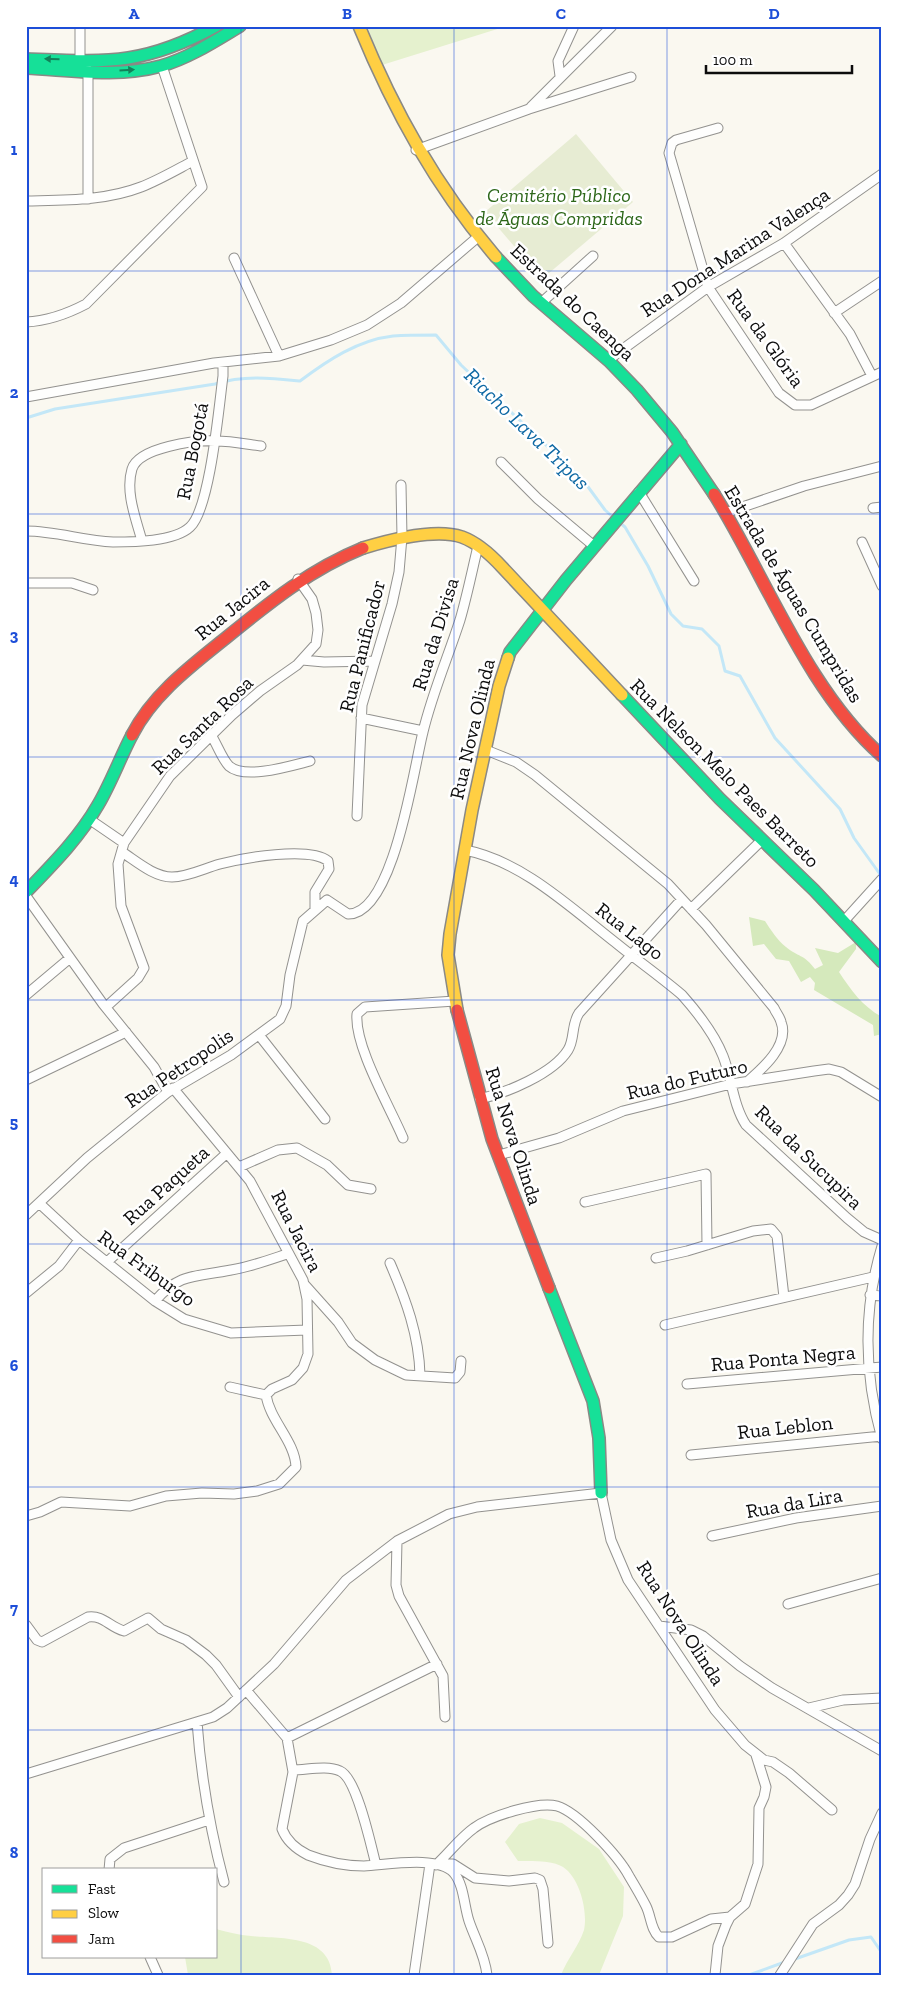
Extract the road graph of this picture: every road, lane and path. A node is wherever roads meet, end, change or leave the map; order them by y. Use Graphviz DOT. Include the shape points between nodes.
graph roads {
  1 [pos="80,26"];
  2 [pos="216,26"];
  3 [pos="240,26"];
  4 [pos="359,26"];
  5 [pos="574,26"];
  6 [pos="612,26"];
  7 [pos="26,59"];
  8 [pos="80,60"];
  9 [pos="162,66"];
  10 [pos="26,68"];
  11 [pos="88,70"];
  12 [pos="560,76"];
  13 [pos="631,77"];
  14 [pos="529,109"];
  15 [pos="718,128"];
  16 [pos="416,150"];
  17 [pos="193,160"];
  18 [pos="882,174"];
  19 [pos="88,199"];
  20 [pos="26,201"];
  21 [pos="479,236"];
  22 [pos="784,243"];
  23 [pos="593,256"];
  24 [pos="234,258"];
  25 [pos="882,281"];
  26 [pos="708,288"];
  27 [pos="541,302"];
  28 [pos="834,312"];
  29 [pos="26,322"];
  30 [pos="279,356"];
  31 [pos="608,360"];
  32 [pos="223,362"];
  33 [pos="882,372"];
  34 [pos="872,376"];
  35 [pos="26,397"];
  36 [pos="214,441"];
  37 [pos="681,444"];
  38 [pos="261,446"];
  39 [pos="501,462"];
  40 [pos="882,466"];
  41 [pos="401,486"];
  42 [pos="640,492"];
  43 [pos="725,513"];
  44 [pos="26,531"];
  45 [pos="402,537"];
  46 [pos="142,541"];
  47 [pos="862,542"];
  48 [pos="478,546"];
  49 [pos="594,546"];
  50 [pos="298,579"];
  51 [pos="694,581"];
  52 [pos="26,583"];
  53 [pos="882,586"];
  54 [pos="93,590"];
  55 [pos="541,610"];
  56 [pos="302,660"];
  57 [pos="375,661"];
  58 [pos="361,718"];
  59 [pos="423,731"];
  60 [pos="212,735"];
  61 [pos="486,750"];
  62 [pos="882,756"];
  63 [pos="310,761"];
  64 [pos="357,816"];
  65 [pos="89,819"];
  66 [pos="762,840"];
  67 [pos="123,847"];
  68 [pos="465,850"];
  69 [pos="880,881"];
  70 [pos="26,894"];
  71 [pos="682,899"];
  72 [pos="691,908"];
  73 [pos="315,909"];
  74 [pos="844,921"];
  75 [pos="630,954"];
  76 [pos="70,958"];
  77 [pos="882,962"];
  78 [pos="26,994"];
  79 [pos="455,1002"];
  80 [pos="106,1007"];
  81 [pos="126,1032"];
  82 [pos="259,1035"];
  83 [pos="26,1080"];
  84 [pos="748,1082"];
  85 [pos="731,1084"];
  86 [pos="170,1090"];
  87 [pos="882,1097"];
  88 [pos="480,1099"];
  89 [pos="325,1119"];
  90 [pos="403,1138"];
  91 [pos="226,1154"];
  92 [pos="499,1155"];
  93 [pos="239,1166"];
  94 [pos="371,1189"];
  95 [pos="586,1202"];
  96 [pos="38,1203"];
  97 [pos="26,1215"];
  98 [pos="80,1240"];
  99 [pos="882,1240"];
  100 [pos="707,1245"];
  101 [pos="882,1246"];
  102 [pos="287,1254"];
  103 [pos="656,1258"];
  104 [pos="107,1262"];
  105 [pos="390,1263"];
  106 [pos="872,1278"];
  107 [pos="304,1283"];
  108 [pos="26,1293"];
  109 [pos="870,1295"];
  110 [pos="882,1296"];
  111 [pos="784,1297"];
  112 [pos="156,1301"];
  113 [pos="665,1325"];
  114 [pos="307,1330"];
  115 [pos="461,1361"];
  116 [pos="882,1367"];
  117 [pos="868,1368"];
  118 [pos="420,1375"];
  119 [pos="687,1384"];
  120 [pos="230,1387"];
  121 [pos="266,1395"];
  122 [pos="881,1437"];
  123 [pos="691,1455"];
  124 [pos="600,1493"];
  125 [pos="882,1506"];
  126 [pos="26,1516"];
  127 [pos="712,1536"];
  128 [pos="397,1542"];
  129 [pos="882,1578"];
  130 [pos="788,1604"];
  131 [pos="26,1625"];
  132 [pos="660,1626"];
  133 [pos="437,1664"];
  134 [pos="246,1690"];
  135 [pos="239,1697"];
  136 [pos="882,1698"];
  137 [pos="809,1708"];
  138 [pos="445,1717"];
  139 [pos="197,1722"];
  140 [pos="288,1738"];
  141 [pos="882,1751"];
  142 [pos="756,1754"];
  143 [pos="293,1770"];
  144 [pos="26,1774"];
  145 [pos="832,1810"];
  146 [pos="882,1812"];
  147 [pos="209,1820"];
  148 [pos="376,1865"];
  149 [pos="435,1865"];
  150 [pos="109,1868"];
  151 [pos="224,1882"];
  152 [pos="730,1917"];
  153 [pos="548,1943"];
  154 [pos="150,1958"];
  155 [pos="158,1975"];
  156 [pos="414,1975"];
  157 [pos="486,1975"];
  158 [pos="715,1975"];
  159 [pos="780,1975"];
  1 -- 8 [label="street"];
  2 -- 8 [label="street" via="172,48 140,58"];
  3 -- 9 [label="street"];
  4 -- 16 [label="street, Estrada do Caenga" via="384,89"];
  5 -- 12 [label="street" via="558,61"];
  6 -- 12 [label="street"];
  8 -- 7 [label="street, one-way"];
  11 -- 9 [label="street, one-way" via="123,71"];
  9 -- 17 [label="street"];
  10 -- 11 [label="street"];
  11 -- 19 [label="street"];
  12 -- 14 [label="street"];
  13 -- 14 [label="street"];
  14 -- 16 [label="street"];
  15 -- 26 [label="street, Rua da Glória" via="676,140 669,153"];
  16 -- 21 [label="street, Estrada do Caenga" via="439,188"];
  17 -- 19 [label="street" via="141,187"];
  17 -- 29 [label="street" via="202,187 86,304 70,313"];
  18 -- 22 [label="street, Rua Dona Marina Valença"];
  19 -- 20 [label="street"];
  21 -- 27 [label="street, Estrada do Caenga"];
  21 -- 30 [label="street" via="401,303 367,325"];
  22 -- 26 [label="street, Rua Dona Marina Valença"];
  22 -- 28 [label="street"];
  23 -- 27 [label="street"];
  24 -- 30 [label="street"];
  25 -- 28 [label="street"];
  26 -- 31 [label="street, Rua Dona Marina Valença"];
  26 -- 34 [label="street, Rua da Glória" via="779,393 795,405 811,405"];
  27 -- 31 [label="street, Estrada do Caenga"];
  28 -- 34 [label="street" via="850,334"];
  30 -- 32 [label="street"];
  31 -- 37 [label="street, Estrada do Caenga"];
  32 -- 35 [label="street"];
  32 -- 36 [label="street, Rua Bogotá"];
  33 -- 34 [label="street, Rua da Glória"];
  36 -- 38 [label="street"];
  36 -- 46 [label="street, Rua Bogotá" via="211,467 194,522 184,532"];
  36 -- 46 [label="street" via="176,444 150,453 132,467 132,502"];
  37 -- 42 [label="street, Rua Nova Olinda"];
  37 -- 43 [label="street, Estrada de Águas Cumpridas"];
  39 -- 49 [label="street" via="538,499"];
  40 -- 43 [label="street" via="804,486"];
  41 -- 45 [label="street, Rua Panificador"];
  42 -- 49 [label="street, Rua Nova Olinda"];
  42 -- 51 [label="street"];
  43 -- 62 [label="street, Estrada de Águas Cumpridas" via="828,694 858,734"];
  44 -- 46 [label="street, Rua Bogotá" via="111,542"];
  45 -- 48 [label="street, Rua Jacira" via="446,535 460,537"];
  45 -- 50 [label="street, Rua Jacira" via="355,550"];
  45 -- 57 [label="street, Rua Panificador" via="398,580"];
  47 -- 53 [label="street"];
  48 -- 55 [label="street, Rua Jacira" via="514,579"];
  48 -- 59 [label="street, Rua da Divisa" via="460,617"];
  49 -- 55 [label="street, Rua Nova Olinda"];
  50 -- 56 [label="street, Rua Santa Rosa" via="312,599 318,630 316,644"];
  50 -- 65 [label="street, Rua Jacira" via="187,669 147,709"];
  52 -- 54 [label="street" via="72,583"];
  55 -- 61 [label="street, Rua Nova Olinda" via="510,652 499,686"];
  55 -- 66 [label="street, Rua Nelson Melo Paes Barreto"];
  56 -- 57 [label="street"];
  56 -- 60 [label="street, Rua Santa Rosa" via="260,691"];
  57 -- 58 [label="street, Rua Panificador" via="366,686"];
  58 -- 59 [label="street"];
  58 -- 64 [label="street, Rua Panificador"];
  59 -- 73 [label="street, Rua da Divisa" via="402,828 375,894 356,912 344,912 329,900"];
  60 -- 63 [label="street" via="228,765 247,773"];
  60 -- 67 [label="street, Rua Santa Rosa" via="170,776"];
  61 -- 68 [label="street, Rua Nova Olinda"];
  61 -- 71 [label="street" via="516,762 535,775 654,871"];
  65 -- 67 [label="street"];
  65 -- 70 [label="street, Rua Jacira"];
  66 -- 72 [label="street"];
  66 -- 74 [label="street, Rua Nelson Melo Paes Barreto"];
  67 -- 73 [label="street" via="152,872 172,877 243,858 302,854 323,857 328,861 329,869 315,892"];
  67 -- 80 [label="street, Rua Santa Rosa" via="118,872 121,906 144,968 138,978"];
  68 -- 75 [label="street, Rua Lago" via="480,853 527,877"];
  68 -- 79 [label="street, Rua Nova Olinda" via="448,955"];
  69 -- 74 [label="street"];
  70 -- 76 [label="street, Rua Jacira"];
  71 -- 72 [label="street"];
  71 -- 75 [label="street"];
  72 -- 84 [label="street" via="774,1008 782,1023 779,1045 767,1065"];
  73 -- 82 [label="street, Rua Petropolis" via="303,921 284,1014"];
  74 -- 77 [label="street, Rua Nelson Melo Paes Barreto"];
  75 -- 85 [label="street, Rua Lago" via="682,995 699,1015 722,1055"];
  75 -- 88 [label="street" via="575,1019 572,1042 564,1055 517,1086"];
  76 -- 78 [label="street"];
  76 -- 80 [label="street, Rua Jacira"];
  79 -- 88 [label="street, Rua Nova Olinda"];
  79 -- 90 [label="street" via="366,1006 357,1014 356,1023 365,1054"];
  80 -- 81 [label="street, Rua Jacira"];
  81 -- 83 [label="street"];
  81 -- 86 [label="street, Rua Jacira"];
  82 -- 86 [label="street, Rua Petropolis"];
  82 -- 89 [label="street"];
  84 -- 85 [label="street, Rua do Futuro"];
  84 -- 87 [label="street, Rua do Futuro" via="829,1069 851,1077"];
  85 -- 92 [label="street, Rua do Futuro" via="623,1111 559,1138"];
  85 -- 99 [label="street, Rua da Sucupira" via="740,1115 755,1136 864,1232"];
  86 -- 91 [label="street, Rua Jacira"];
  86 -- 96 [label="street, Rua Petropolis"];
  88 -- 92 [label="street, Rua Nova Olinda"];
  91 -- 93 [label="street, Rua Jacira"];
  91 -- 104 [label="street, Rua Paqueta"];
  92 -- 124 [label="street, Rua Nova Olinda" via="593,1401 599,1438"];
  93 -- 94 [label="street" via="278,1150 297,1148 327,1165 348,1186"];
  93 -- 102 [label="street, Rua Jacira" via="261,1200"];
  95 -- 100 [label="street" via="706,1174"];
  96 -- 97 [label="street, Rua Petropolis"];
  96 -- 98 [label="street, Rua Friburgo"];
  98 -- 104 [label="street, Rua Friburgo"];
  98 -- 108 [label="street" via="59,1266"];
  100 -- 103 [label="street"];
  100 -- 111 [label="street" via="766,1228 775,1231 780,1249"];
  101 -- 106 [label="street"];
  102 -- 107 [label="street, Rua Jacira"];
  102 -- 112 [label="street" via="242,1268 184,1278 170,1285"];
  104 -- 112 [label="street, Rua Friburgo"];
  105 -- 118 [label="street" via="418,1339"];
  106 -- 109 [label="street"];
  106 -- 111 [label="street"];
  107 -- 114 [label="street, Rua Jacira"];
  107 -- 118 [label="street" via="355,1346 399,1373"];
  109 -- 110 [label="street"];
  109 -- 117 [label="street"];
  111 -- 113 [label="street"];
  112 -- 114 [label="street, Rua Friburgo" via="184,1319 224,1332"];
  114 -- 121 [label="street, Rua Jacira" via="309,1348 303,1368 292,1380"];
  115 -- 118 [label="street" via="460,1372 455,1378"];
  116 -- 117 [label="street, Rua Ponta Negra"];
  117 -- 119 [label="street, Rua Ponta Negra"];
  117 -- 122 [label="street"];
  120 -- 121 [label="street"];
  121 -- 126 [label="street" via="296,1464 279,1484 234,1494 166,1496 130,1506 61,1502"];
  122 -- 123 [label="street, Rua Leblon"];
  124 -- 128 [label="street" via="477,1507 449,1514"];
  124 -- 132 [label="street, Rua Nova Olinda" via="618,1558 628,1580"];
  125 -- 127 [label="street, Rua da Lira" via="796,1518"];
  128 -- 133 [label="street" via="399,1596"];
  128 -- 134 [label="street" via="346,1580 274,1664"];
  129 -- 130 [label="street"];
  131 -- 135 [label="street" via="42,1642 88,1617 104,1618 124,1631 148,1618 206,1655"];
  132 -- 137 [label="street" via="691,1630 703,1636 758,1679"];
  132 -- 142 [label="street, Rua Nova Olinda" via="715,1710"];
  133 -- 138 [label="street" via="444,1685"];
  133 -- 140 [label="street"];
  134 -- 135 [label="street"];
  134 -- 140 [label="street"];
  135 -- 139 [label="street" via="213,1717"];
  136 -- 137 [label="street" via="843,1700"];
  137 -- 141 [label="street"];
  139 -- 144 [label="street"];
  139 -- 147 [label="street"];
  140 -- 143 [label="street"];
  142 -- 145 [label="street, Rua Nova Olinda" via="789,1773"];
  142 -- 152 [label="street" via="766,1787 759,1808 758,1864 745,1904"];
  143 -- 148 [label="street" via="334,1769 345,1774 356,1795"];
  143 -- 148 [label="street" via="282,1821 290,1844 328,1862"];
  146 -- 159 [label="street" via="855,1884 839,1905 813,1924"];
  147 -- 150 [label="street" via="124,1848 110,1859"];
  147 -- 151 [label="street"];
  148 -- 149 [label="street"];
  149 -- 152 [label="street" via="464,1836 485,1821 546,1804 556,1805 590,1828 627,1872 659,1937 672,1937 711,1919"];
  149 -- 153 [label="street" via="453,1864 475,1878 540,1880"];
  149 -- 156 [label="street"];
  149 -- 157 [label="street" via="446,1867 459,1883 468,1918 486,1963"];
  152 -- 158 [label="street" via="718,1946"];
  154 -- 155 [label="street"];
}
